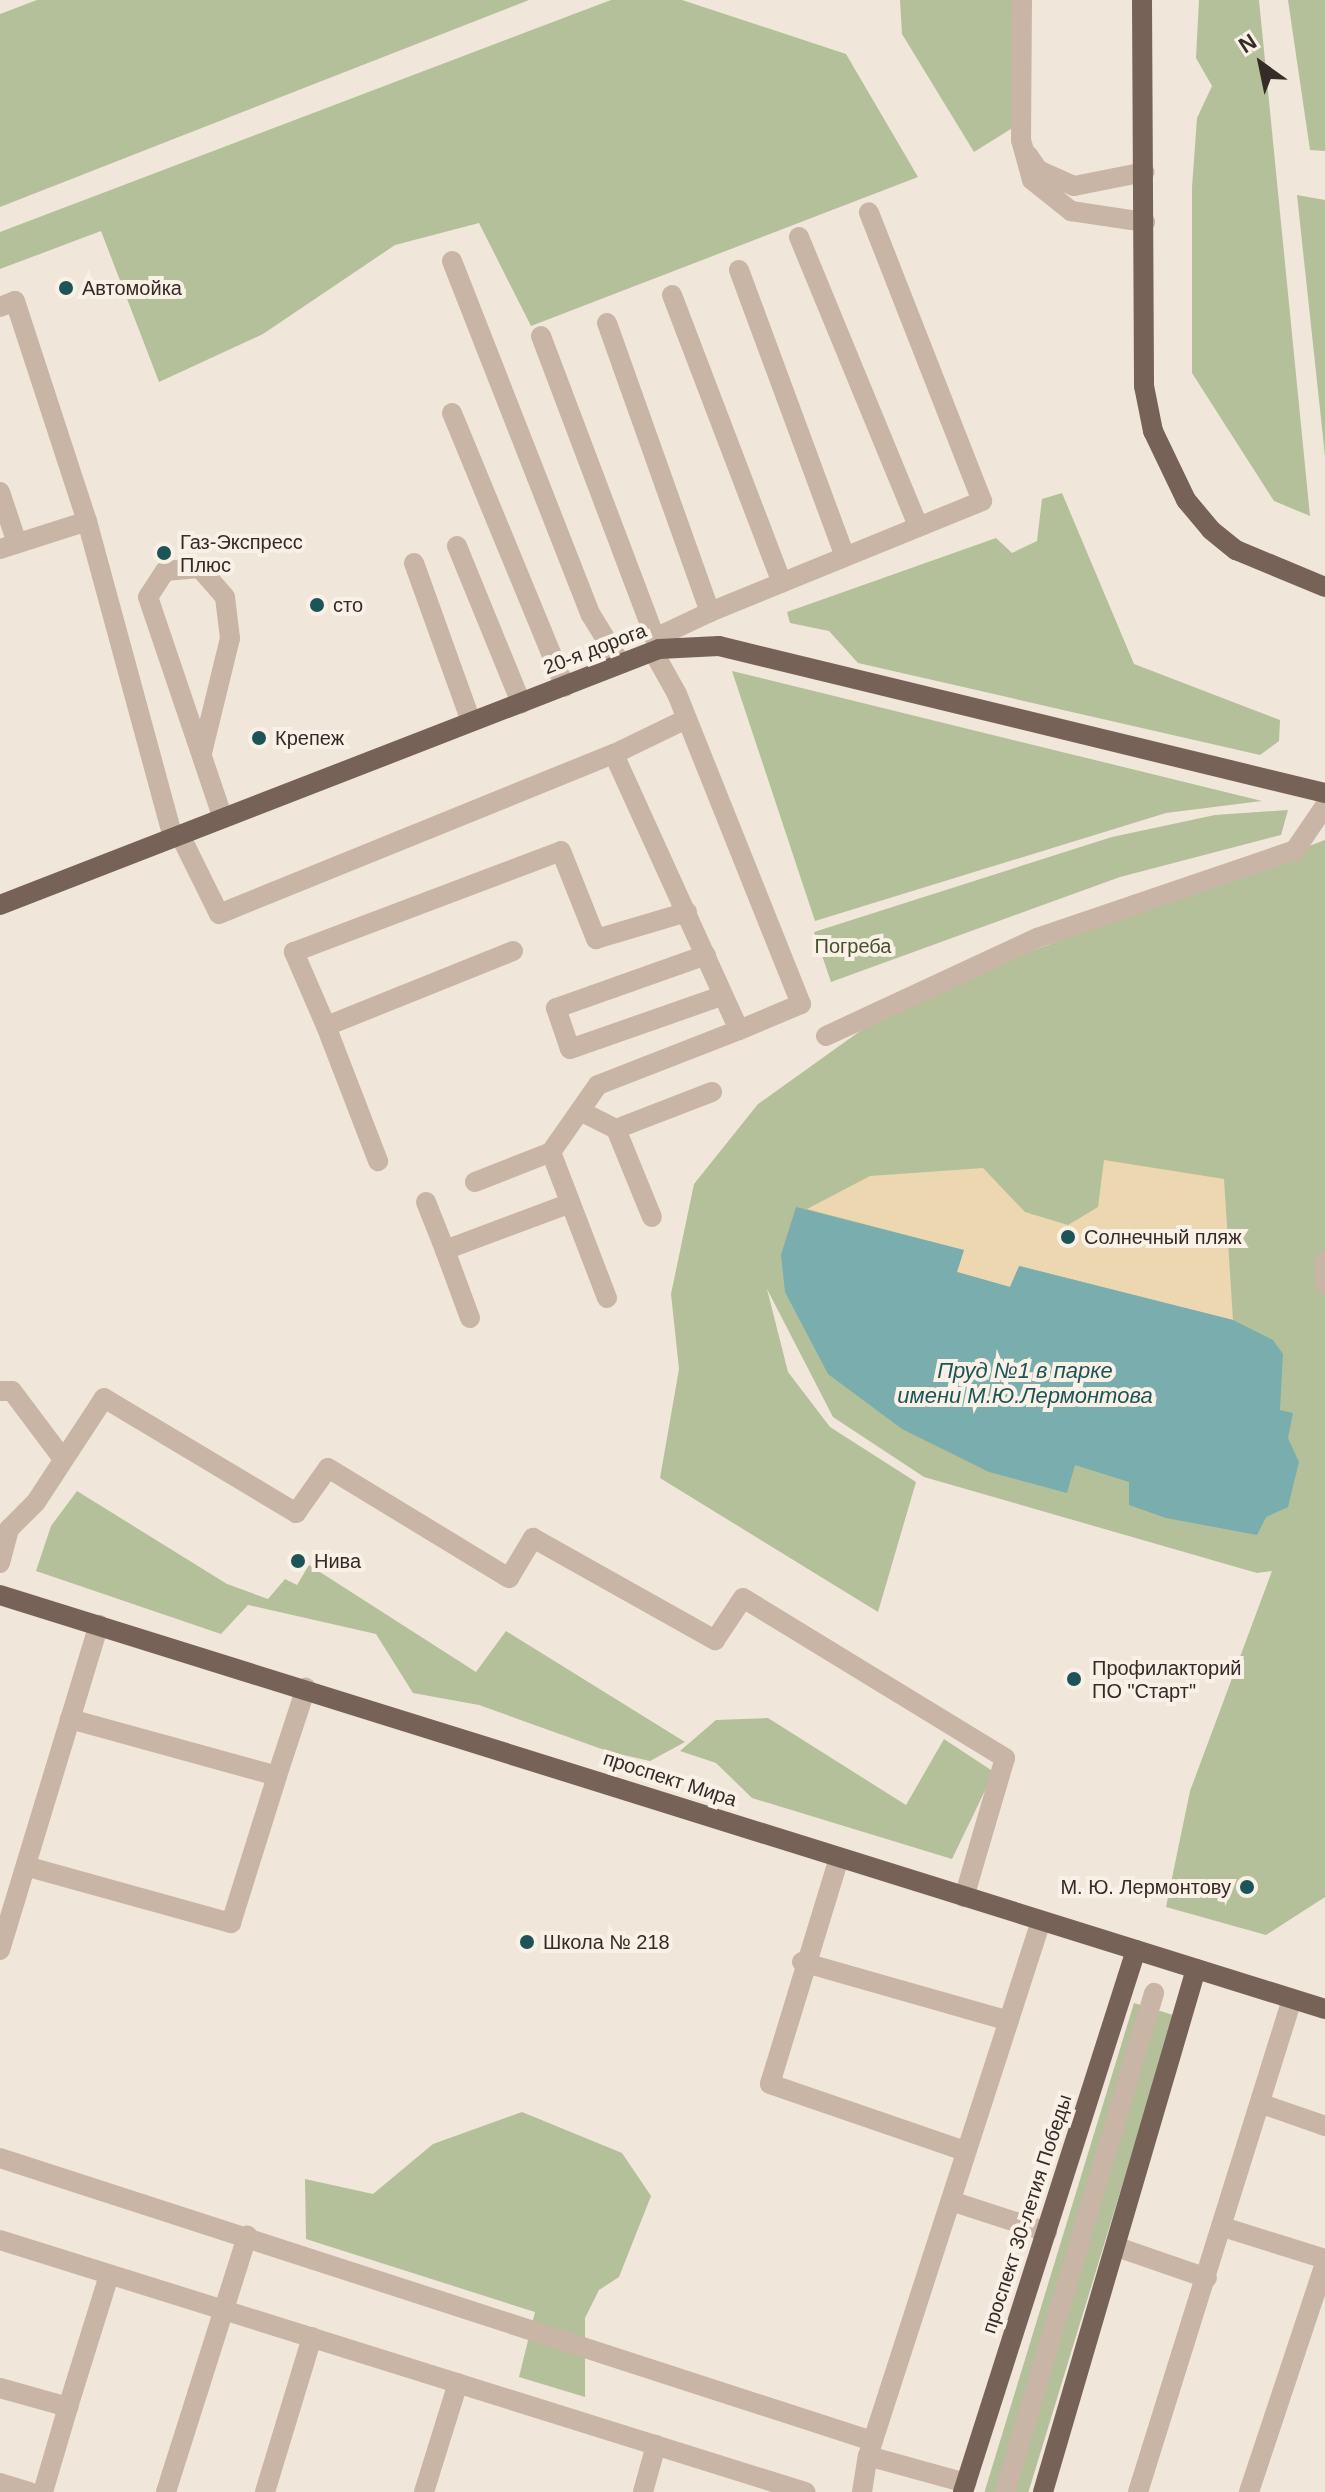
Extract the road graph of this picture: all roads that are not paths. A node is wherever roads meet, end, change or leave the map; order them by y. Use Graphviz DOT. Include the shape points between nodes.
graph roads {
  1 [pos="1022,0"];
  2 [pos="1142,0"];
  3 [pos="1021,140"];
  4 [pos="1145,172"];
  5 [pos="869,212"];
  6 [pos="1145,222"];
  7 [pos="799,237"];
  8 [pos="452,261"];
  9 [pos="739,270"];
  10 [pos="672,295"];
  11 [pos="0,307"];
  12 [pos="607,323"];
  13 [pos="541,336"];
  14 [pos="452,413"];
  15 [pos="0,492"];
  16 [pos="87,521"];
  17 [pos="918,526"];
  18 [pos="9,546"];
  19 [pos="457,546"];
  20 [pos="845,556"];
  21 [pos="414,563"];
  22 [pos="782,583"];
  23 [pos="1325,587"];
  24 [pos="710,612"];
  25 [pos="656,646"];
  26 [pos="621,664"];
  27 [pos="565,687"];
  28 [pos="521,703"];
  29 [pos="684,720"];
  30 [pos="471,721"];
  31 [pos="202,753"];
  32 [pos="614,754"];
  33 [pos="1325,793"];
  34 [pos="1325,806"];
  35 [pos="223,818"];
  36 [pos="176,836"];
  37 [pos="0,905"];
  38 [pos="687,912"];
  39 [pos="513,951"];
  40 [pos="706,955"];
  41 [pos="721,996"];
  42 [pos="326,1026"];
  43 [pos="739,1030"];
  44 [pos="826,1036"];
  45 [pos="712,1092"];
  46 [pos="580,1111"];
  47 [pos="616,1129"];
  48 [pos="551,1152"];
  49 [pos="378,1161"];
  50 [pos="475,1182"];
  51 [pos="426,1202"];
  52 [pos="571,1203"];
  53 [pos="652,1217"];
  54 [pos="445,1250"];
  55 [pos="1325,1260"];
  56 [pos="1325,1285"];
  57 [pos="607,1298"];
  58 [pos="470,1318"];
  59 [pos="0,1391"];
  60 [pos="63,1459"];
  61 [pos="5,1527"];
  62 [pos="0,1563"];
  63 [pos="0,1595"];
  64 [pos="99,1625"];
  65 [pos="306,1688"];
  66 [pos="70,1719"];
  67 [pos="277,1776"];
  68 [pos="839,1858"];
  69 [pos="29,1867"];
  70 [pos="964,1897"];
  71 [pos="8,1903"];
  72 [pos="1041,1921"];
  73 [pos="0,1950"];
  74 [pos="1136,1950"];
  75 [pos="802,1962"];
  76 [pos="1196,1969"];
  77 [pos="1154,1993"];
  78 [pos="1292,1999"];
  79 [pos="1325,2009"];
  80 [pos="1009,2021"];
  81 [pos="1262,2104"];
  82 [pos="1325,2126"];
  83 [pos="965,2151"];
  84 [pos="0,2158"];
  85 [pos="951,2201"];
  86 [pos="1223,2227"];
  87 [pos="1047,2232"];
  88 [pos="247,2236"];
  89 [pos="0,2240"];
  90 [pos="1117,2247"];
  91 [pos="1325,2262"];
  92 [pos="109,2275"];
  93 [pos="1207,2278"];
  94 [pos="223,2310"];
  95 [pos="312,2337"];
  96 [pos="458,2383"];
  97 [pos="0,2388"];
  98 [pos="68,2407"];
  99 [pos="656,2445"];
  100 [pos="870,2449"];
  101 [pos="0,2483"];
  102 [pos="964,2488"];
  103 [pos="30,2492"];
  104 [pos="43,2492"];
  105 [pos="166,2492"];
  106 [pos="265,2492"];
  107 [pos="424,2492"];
  108 [pos="643,2492"];
  109 [pos="805,2492"];
  110 [pos="862,2492"];
  111 [pos="1005,2492"];
  112 [pos="1043,2492"];
  113 [pos="1138,2492"];
  114 [pos="1249,2492"];
  1 -- 3 [label="street"];
  2 -- 4 [label="main road"];
  3 -- 4 [label="street" via="1038,170 1074,186"];
  3 -- 6 [label="street" via="1024,162 1043,193 1091,218"];
  4 -- 6 [label="main road"];
  5 -- 17 [label="street" via="982,501"];
  6 -- 23 [label="main road" via="1144,386 1166,466 1186,500 1236,550"];
  7 -- 17 [label="street"];
  8 -- 26 [label="street" via="591,615"];
  9 -- 20 [label="street"];
  10 -- 22 [label="street"];
  11 -- 16 [label="street" via="15,301"];
  12 -- 24 [label="street"];
  13 -- 25 [label="street"];
  14 -- 27 [label="street"];
  15 -- 18 [label="street"];
  16 -- 18 [label="street"];
  16 -- 36 [label="street"];
  17 -- 20 [label="street"];
  19 -- 28 [label="street"];
  20 -- 22 [label="street"];
  21 -- 30 [label="street"];
  22 -- 24 [label="street"];
  24 -- 25 [label="street"];
  25 -- 26 [label="main road, 20-я дорога"];
  25 -- 29 [label="street"];
  25 -- 33 [label="main road, 20-я дорога" via="719,646"];
  26 -- 27 [label="main road, 20-я дорога"];
  27 -- 28 [label="main road, 20-я дорога"];
  28 -- 30 [label="main road, 20-я дорога"];
  29 -- 32 [label="street"];
  29 -- 43 [label="street" via="801,1004"];
  30 -- 35 [label="main road, 20-я дорога"];
  31 -- 31 [label="street" via="148,597 165,571 200,568 225,597 230,638"];
  31 -- 35 [label="street"];
  32 -- 36 [label="street" via="219,914"];
  32 -- 38 [label="street"];
  34 -- 44 [label="street" via="1295,850 1037,938"];
  35 -- 36 [label="main road, 20-я дорога"];
  36 -- 37 [label="main road, 20-я дорога"];
  38 -- 40 [label="street"];
  38 -- 42 [label="street" via="596,939 561,851 539,856 294,952"];
  39 -- 42 [label="street"];
  40 -- 41 [label="street"];
  40 -- 41 [label="street" via="556,1008 570,1049"];
  41 -- 43 [label="street"];
  42 -- 49 [label="street"];
  43 -- 46 [label="street" via="598,1085"];
  45 -- 47 [label="street"];
  46 -- 47 [label="street"];
  46 -- 48 [label="street"];
  47 -- 53 [label="street"];
  48 -- 50 [label="street"];
  48 -- 52 [label="street"];
  51 -- 54 [label="street"];
  52 -- 54 [label="street"];
  52 -- 57 [label="street"];
  54 -- 58 [label="street"];
  55 -- 56 [label="street"];
  59 -- 60 [label="street" via="12,1391"];
  60 -- 61 [label="street"];
  60 -- 70 [label="street" via="104,1398 296,1513 328,1468 509,1578 533,1538 715,1640 743,1598 1005,1758"];
  61 -- 62 [label="street"];
  63 -- 64 [label="main road, проспект Мира"];
  64 -- 65 [label="main road, проспект Мира"];
  64 -- 66 [label="street"];
  65 -- 67 [label="street"];
  65 -- 68 [label="main road, проспект Мира"];
  66 -- 67 [label="street"];
  66 -- 69 [label="street"];
  67 -- 69 [label="street" via="231,1923"];
  68 -- 70 [label="main road, проспект Мира"];
  68 -- 75 [label="street"];
  69 -- 71 [label="street"];
  70 -- 72 [label="main road, проспект Мира"];
  71 -- 73 [label="street"];
  72 -- 74 [label="main road, проспект Мира"];
  72 -- 80 [label="street"];
  74 -- 76 [label="main road, проспект Мира"];
  74 -- 87 [label="main road, проспект 30-летия Победы"];
  75 -- 80 [label="street"];
  75 -- 83 [label="street" via="770,2084"];
  76 -- 78 [label="main road, проспект Мира"];
  76 -- 90 [label="main road"];
  77 -- 111 [label="street"];
  78 -- 79 [label="main road, проспект Мира"];
  78 -- 81 [label="street"];
  80 -- 83 [label="street"];
  81 -- 82 [label="street"];
  81 -- 86 [label="street"];
  83 -- 85 [label="street"];
  84 -- 88 [label="street"];
  85 -- 87 [label="street"];
  85 -- 100 [label="street"];
  86 -- 91 [label="street"];
  86 -- 93 [label="street"];
  87 -- 102 [label="main road, проспект 30-летия Победы"];
  88 -- 94 [label="street"];
  88 -- 100 [label="street"];
  89 -- 92 [label="street"];
  90 -- 93 [label="street"];
  90 -- 112 [label="main road"];
  91 -- 114 [label="street"];
  92 -- 94 [label="street"];
  92 -- 98 [label="street"];
  93 -- 113 [label="street"];
  94 -- 95 [label="street"];
  94 -- 105 [label="street"];
  95 -- 96 [label="street"];
  95 -- 106 [label="street"];
  96 -- 99 [label="street"];
  96 -- 107 [label="street"];
  97 -- 98 [label="street"];
  98 -- 104 [label="street"];
  99 -- 108 [label="street"];
  99 -- 109 [label="street"];
  100 -- 102 [label="street"];
  100 -- 110 [label="street"];
  101 -- 103 [label="street"];
}
